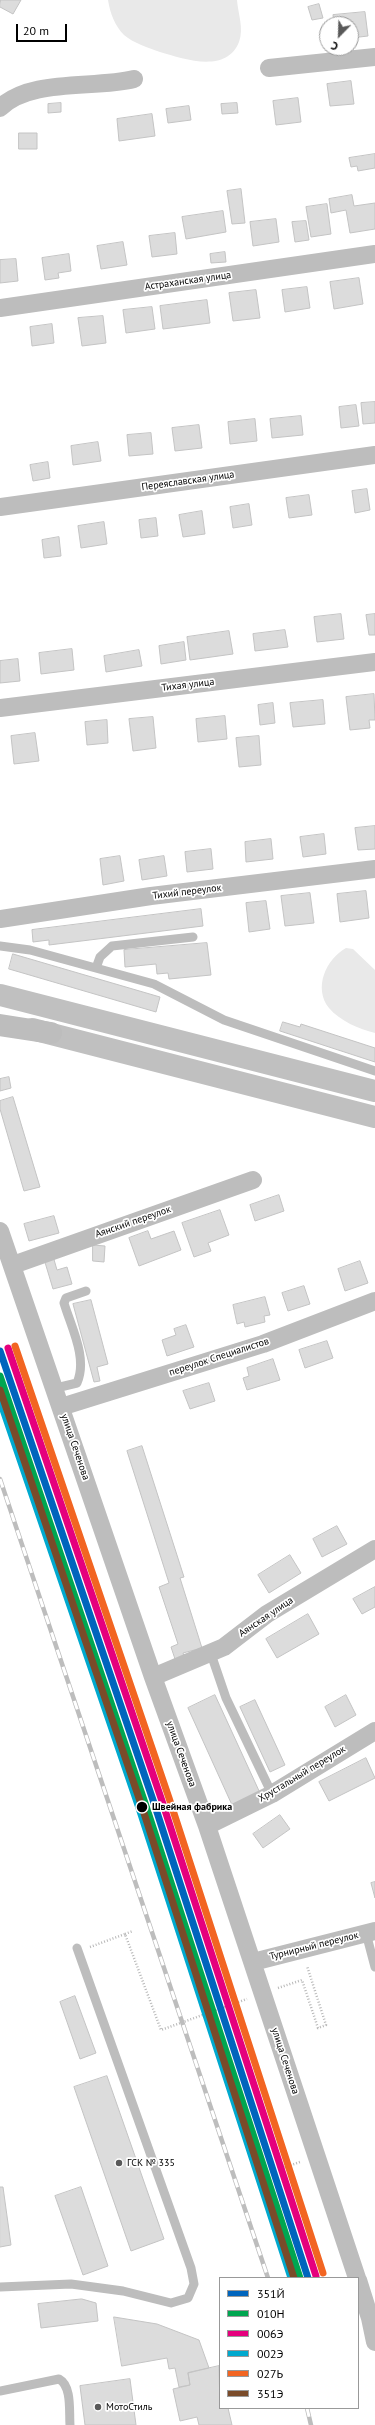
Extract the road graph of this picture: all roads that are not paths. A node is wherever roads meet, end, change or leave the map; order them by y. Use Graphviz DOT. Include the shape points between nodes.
graph roads {
  1 [pos="375,57"];
  2 [pos="269,68"];
  3 [pos="134,79"];
  4 [pos="0,108"];
  5 [pos="375,254"];
  6 [pos="0,308"];
  7 [pos="375,455"];
  8 [pos="0,507"];
  9 [pos="375,662"];
  10 [pos="0,708"];
  11 [pos="375,869"];
  12 [pos="0,919"];
  13 [pos="193,937"];
  14 [pos="0,946"];
  15 [pos="96,968"];
  16 [pos="0,995"];
  17 [pos="0,1021"];
  18 [pos="0,1025"];
  19 [pos="51,1033"];
  20 [pos="375,1071"];
  21 [pos="375,1091"];
  22 [pos="375,1117"];
  23 [pos="253,1180"];
  24 [pos="0,1231"];
  25 [pos="13,1264"];
  26 [pos="86,1291"];
  27 [pos="375,1301"];
  28 [pos="56,1388"];
  29 [pos="61,1407"];
  30 [pos="375,1549"];
  31 [pos="211,1654"];
  32 [pos="153,1677"];
  33 [pos="375,1731"];
  34 [pos="272,1794"];
  35 [pos="207,1826"];
  36 [pos="370,1932"];
  37 [pos="78,1950"];
  38 [pos="253,1962"];
  39 [pos="375,1967"];
  40 [pos="357,2277"];
  41 [pos="359,2282"];
  42 [pos="0,2287"];
  43 [pos="373,2318"];
  44 [pos="375,2342"];
  45 [pos="0,2391"];
  46 [pos="70,2425"];
  1 -- 2 [label="street"];
  3 -- 4 [label="street" via="34,90 10,99"];
  5 -- 6 [label="street, Астраханская улица"];
  7 -- 8 [label="street, Переяславская улица"];
  9 -- 10 [label="street, Тихая улица"];
  11 -- 12 [label="street, Тихий переулок" via="151,896"];
  13 -- 15 [label="lane" via="112,946 100,957"];
  14 -- 15 [label="lane" via="30,950"];
  15 -- 20 [label="lane" via="154,984 224,1020"];
  16 -- 21 [label="main road"];
  17 -- 19 [label="main road"];
  18 -- 19 [label="highway"];
  19 -- 22 [label="main road"];
  23 -- 25 [label="street, Аянский переулок"];
  24 -- 25 [label="street, улица Сеченова"];
  25 -- 28 [label="street, улица Сеченова"];
  26 -- 28 [label="lane" via="66,1298 64,1302 81,1360 80,1376 77,1383"];
  27 -- 29 [label="street, переулок Специалистов" via="263,1344"];
  28 -- 29 [label="street, улица Сеченова"];
  29 -- 32 [label="street, улица Сеченова"];
  30 -- 31 [label="street, Аянская улица" via="267,1614"];
  31 -- 32 [label="street, Аянская улица"];
  31 -- 34 [label="lane" via="226,1698"];
  32 -- 35 [label="street, улица Сеченова"];
  33 -- 34 [label="street, Хрустальный переулок"];
  34 -- 35 [label="street, Хрустальный переулок"];
  35 -- 38 [label="street, улица Сеченова"];
  36 -- 38 [label="street, Турнирный переулок"];
  36 -- 39 [label="lane"];
  37 -- 42 [label="lane" via="191,2268 194,2284 188,2298 171,2303 88,2285"];
  38 -- 40 [label="street, улица Сеченова"];
  41 -- 43 [label="street, улица Сеченова"];
  43 -- 44 [label="street, улица Сеченова"];
  45 -- 46 [label="lane" via="59,2379 64,2382 67,2389"];
}
